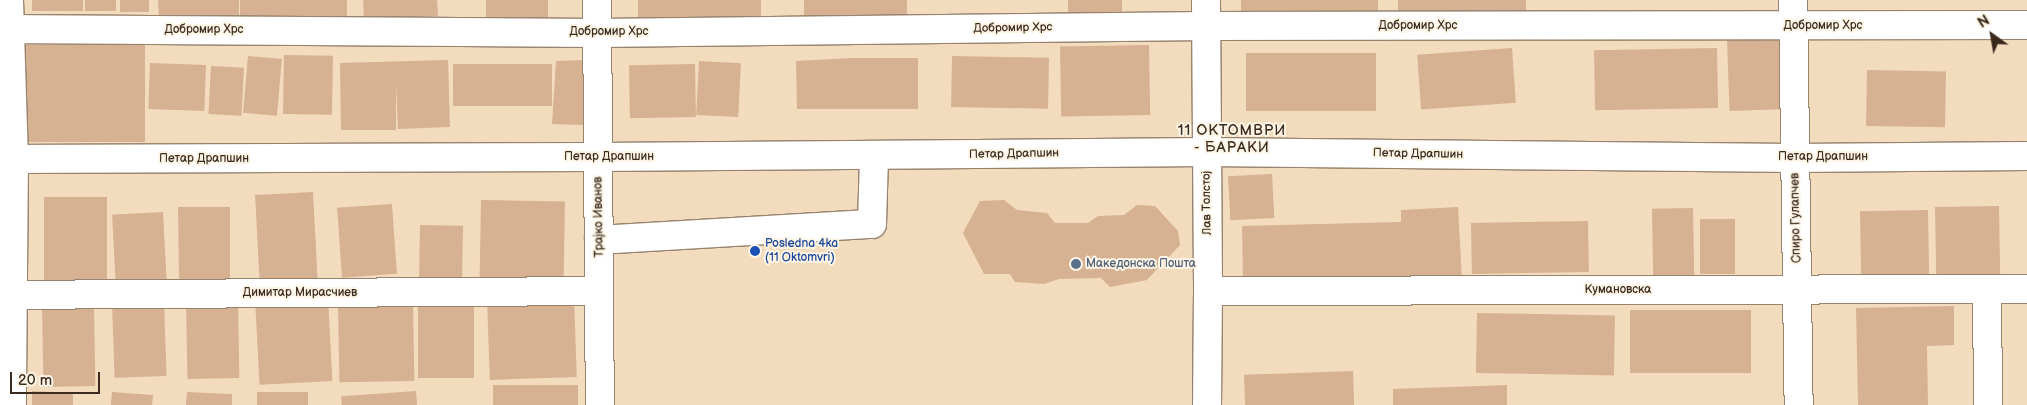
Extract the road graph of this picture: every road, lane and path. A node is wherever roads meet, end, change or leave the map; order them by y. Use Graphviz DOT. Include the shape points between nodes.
graph roads {
  1 [pos="9,0"];
  2 [pos="597,0"];
  3 [pos="1206,13"];
  4 [pos="1794,13"];
  5 [pos="2027,24"];
  6 [pos="5,29"];
  7 [pos="598,33"];
  8 [pos="1206,152"];
  9 [pos="874,155"];
  10 [pos="2027,156"];
  11 [pos="598,158"];
  12 [pos="1795,158"];
  13 [pos="7,159"];
  14 [pos="599,240"];
  15 [pos="1987,289"];
  16 [pos="2027,289"];
  17 [pos="1797,290"];
  18 [pos="599,291"];
  19 [pos="1208,291"];
  20 [pos="7,295"];
  21 [pos="12,405"];
  22 [pos="600,405"];
  23 [pos="1207,405"];
  24 [pos="1799,405"];
  25 [pos="1988,405"];
  1 -- 6 [label="street"];
  2 -- 7 [label="street, Трајко Иванов"];
  3 -- 4 [label="street, Добромир Хрс"];
  3 -- 7 [label="street, Добромир Хрс"];
  3 -- 8 [label="street, Лав Толстој"];
  4 -- 5 [label="street, Добромир Хрс"];
  4 -- 12 [label="street, Спиро Гулапчев"];
  6 -- 7 [label="street, Добромир Хрс"];
  6 -- 13 [label="street"];
  7 -- 11 [label="street, Трајко Иванов"];
  8 -- 9 [label="street, Петар Драпшин"];
  8 -- 12 [label="street, Петар Драпшин"];
  8 -- 19 [label="street, Лав Толстој"];
  9 -- 11 [label="street, Петар Драпшин"];
  9 -- 14 [label="street" via="872,224"];
  10 -- 12 [label="street, Петар Драпшин"];
  11 -- 13 [label="street, Петар Драпшин"];
  11 -- 14 [label="street, Трајко Иванов"];
  12 -- 17 [label="street, Спиро Гулапчев"];
  13 -- 20 [label="street"];
  14 -- 18 [label="street, Трајко Иванов"];
  15 -- 16 [label="street, Кумановска"];
  15 -- 17 [label="street, Кумановска"];
  15 -- 25 [label="street"];
  17 -- 19 [label="street, Кумановска"];
  17 -- 24 [label="street, Спиро Гулапчев"];
  18 -- 20 [label="street, Димитар Мирасчиев"];
  18 -- 22 [label="street, Трајко Иванов"];
  19 -- 23 [label="street, Лав Толстој"];
  20 -- 21 [label="street"];
}
